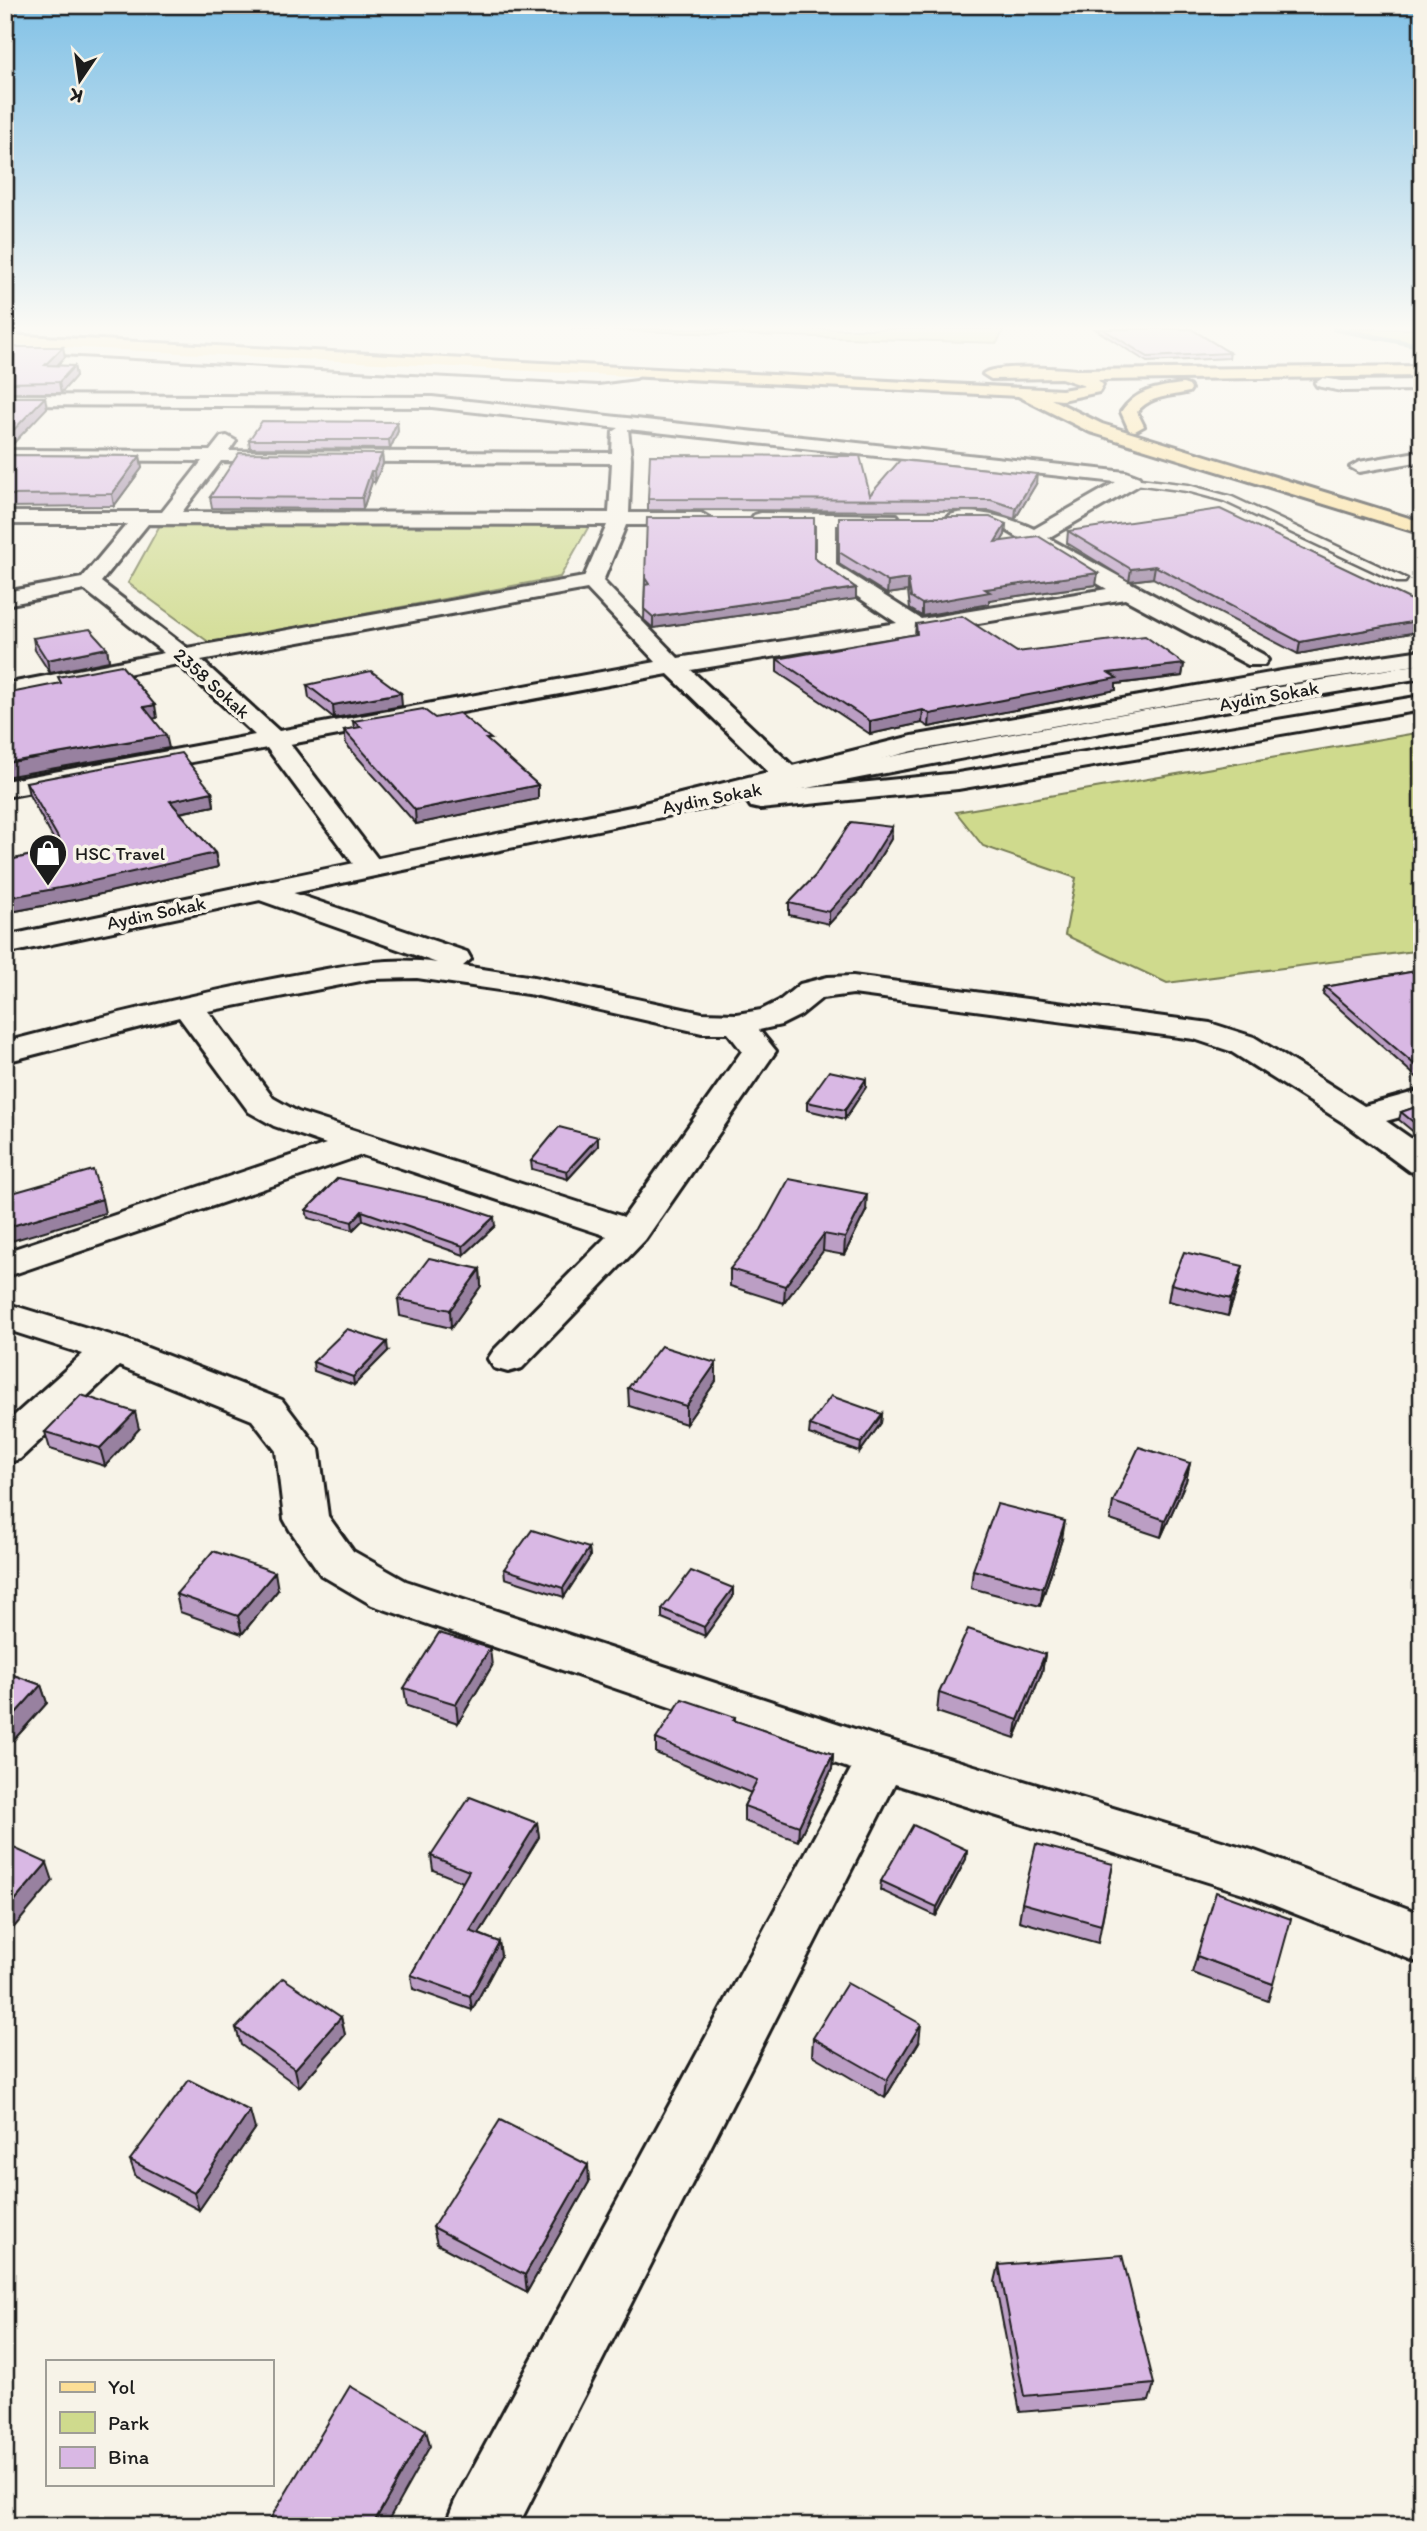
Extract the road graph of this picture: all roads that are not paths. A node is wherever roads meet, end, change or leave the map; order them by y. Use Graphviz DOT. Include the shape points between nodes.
graph roads {
  1 [pos="222,447"];
  2 [pos="622,447"];
  3 [pos="841,447"];
  4 [pos="1158,447"];
  5 [pos="1204,447"];
  6 [pos="5,455"];
  7 [pos="217,455"];
  8 [pos="1422,456"];
  9 [pos="622,457"];
  10 [pos="1359,467"];
  11 [pos="1132,481"];
  12 [pos="1422,514"];
  13 [pos="143,517"];
  14 [pos="169,517"];
  15 [pos="5,518"];
  16 [pos="619,519"];
  17 [pos="716,519"];
  18 [pos="743,519"];
  19 [pos="826,519"];
  20 [pos="908,520"];
  21 [pos="935,520"];
  22 [pos="1422,528"];
  23 [pos="1035,537"];
  24 [pos="1401,579"];
  25 [pos="593,582"];
  26 [pos="89,583"];
  27 [pos="1128,592"];
  28 [pos="5,599"];
  29 [pos="915,625"];
  30 [pos="183,656"];
  31 [pos="1422,657"];
  32 [pos="1256,660"];
  33 [pos="673,666"];
  34 [pos="1422,671"];
  35 [pos="1422,680"];
  36 [pos="5,691"];
  37 [pos="1422,703"];
  38 [pos="274,740"];
  39 [pos="787,775"];
  40 [pos="5,789"];
  41 [pos="650,810"];
  42 [pos="370,867"];
  43 [pos="261,891"];
  44 [pos="5,945"];
  45 [pos="534,986"];
  46 [pos="187,1005"];
  47 [pos="737,1024"];
  48 [pos="5,1052"];
  49 [pos="1422,1100"];
  50 [pos="1359,1118"];
  51 [pos="360,1144"];
  52 [pos="1422,1163"];
  53 [pos="632,1232"];
  54 [pos="5,1265"];
  55 [pos="5,1316"];
  56 [pos="113,1349"];
  57 [pos="508,1359"];
  58 [pos="5,1448"];
  59 [pos="882,1759"];
  60 [pos="1422,1939"];
  61 [pos="480,2526"];
  1 -- 7 [label="street"];
  2 -- 9 [label="street"];
  3 -- 11 [label="street"];
  4 -- 22 [label="main road"];
  5 -- 12 [label="main road"];
  6 -- 7 [label="street"];
  7 -- 9 [label="street"];
  7 -- 14 [label="street"];
  8 -- 10 [label="street"];
  9 -- 16 [label="street"];
  11 -- 23 [label="street"];
  11 -- 24 [label="lane" via="1228,499"];
  13 -- 14 [label="street"];
  13 -- 15 [label="street"];
  13 -- 26 [label="street"];
  14 -- 16 [label="street"];
  16 -- 17 [label="street"];
  16 -- 25 [label="street"];
  18 -- 19 [label="street"];
  19 -- 20 [label="street"];
  19 -- 29 [label="street" via="826,567"];
  21 -- 23 [label="street" via="990,520"];
  23 -- 27 [label="street"];
  25 -- 30 [label="street"];
  25 -- 33 [label="street"];
  26 -- 28 [label="street"];
  26 -- 30 [label="street, 2358 Sokak"];
  27 -- 29 [label="street"];
  27 -- 32 [label="street"];
  29 -- 33 [label="street"];
  30 -- 36 [label="street"];
  30 -- 38 [label="street, 2358 Sokak"];
  31 -- 39 [label="street" via="912,744"];
  33 -- 38 [label="street"];
  33 -- 39 [label="street"];
  34 -- 41 [label="street, Aydin Sokak" via="967,749"];
  35 -- 41 [label="street"];
  37 -- 41 [label="street" via="958,781"];
  38 -- 40 [label="street"];
  38 -- 42 [label="street, 2358 Sokak"];
  39 -- 41 [label="street"];
  41 -- 42 [label="street, Aydin Sokak"];
  42 -- 43 [label="street, Aydin Sokak"];
  43 -- 44 [label="street, Aydin Sokak"];
  43 -- 45 [label="street"];
  45 -- 46 [label="street" via="417,969 371,970"];
  45 -- 47 [label="street" via="702,1023"];
  46 -- 48 [label="street"];
  46 -- 51 [label="street" via="261,1105 286,1119"];
  47 -- 50 [label="street" via="770,1018 811,992 853,985 1147,1022 1198,1030 1242,1044"];
  47 -- 53 [label="street" via="759,1051"];
  49 -- 50 [label="street"];
  50 -- 52 [label="street"];
  51 -- 53 [label="street"];
  51 -- 54 [label="street"];
  53 -- 57 [label="street"];
  55 -- 56 [label="street"];
  56 -- 58 [label="street"];
  56 -- 59 [label="street" via="267,1410 297,1449 306,1519 337,1563 389,1593"];
  59 -- 60 [label="street" via="1252,1873"];
  59 -- 61 [label="street"];
}
